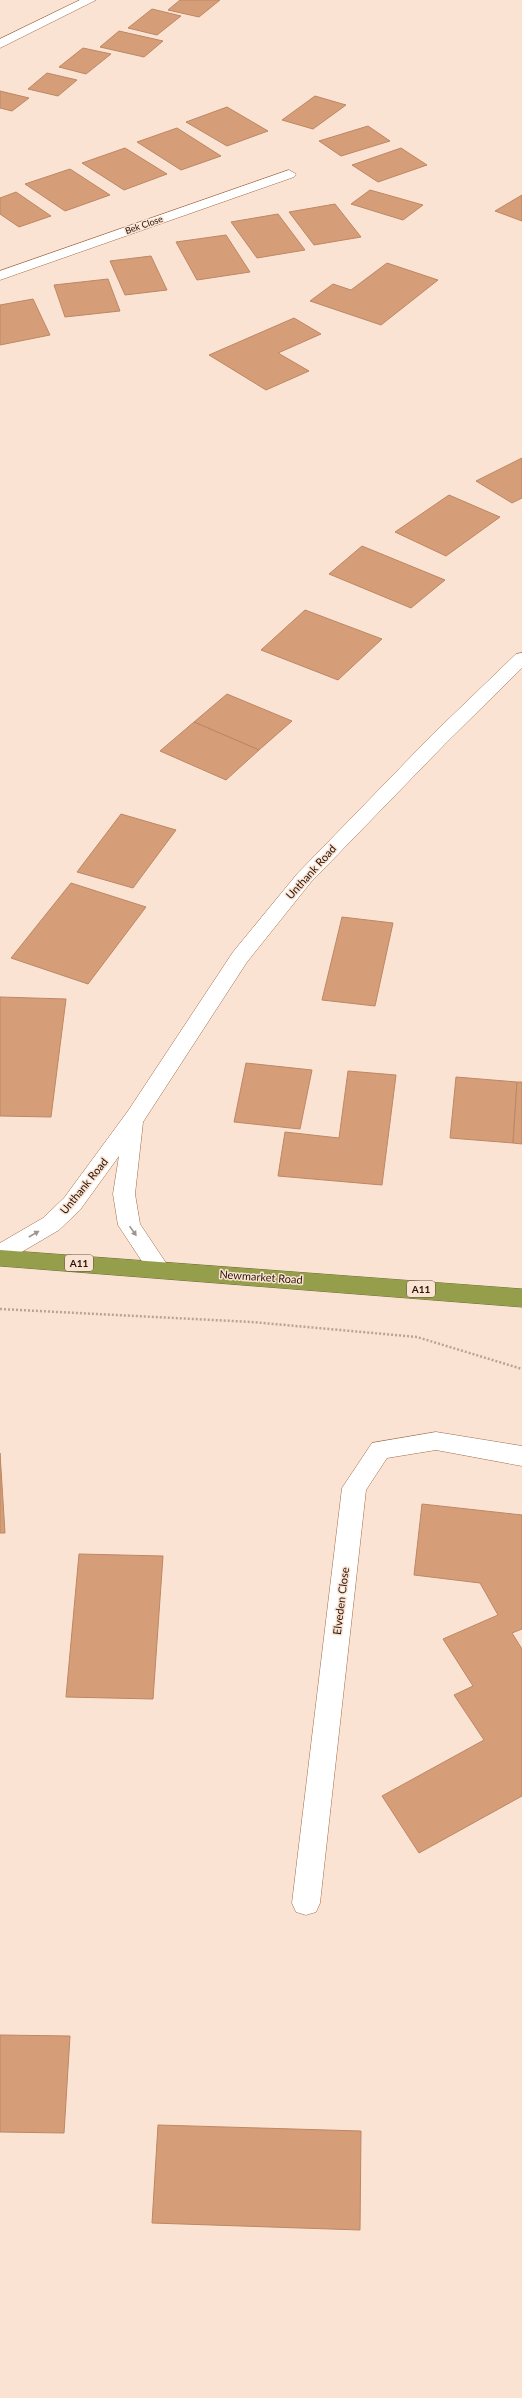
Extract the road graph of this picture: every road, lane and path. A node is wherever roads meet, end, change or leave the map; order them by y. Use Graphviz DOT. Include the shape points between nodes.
graph roads {
  1 [pos="90,0"];
  2 [pos="0,44"];
  3 [pos="289,174"];
  4 [pos="0,276"];
  5 [pos="522,658"];
  6 [pos="136,1116"];
  7 [pos="0,1254"];
  8 [pos="0,1258"];
  9 [pos="159,1269"];
  10 [pos="522,1298"];
  11 [pos="0,1309"];
  12 [pos="522,1369"];
  13 [pos="522,1456"];
  14 [pos="306,1903"];
  1 -- 2 [label="street"];
  3 -- 4 [label="street, Bek Close"];
  5 -- 6 [label="street, Unthank Road" via="304,878 240,957"];
  7 -- 6 [label="street, Unthank Road, one-way" via="51,1224 72,1204"];
  6 -- 9 [label="street, Unthank Road, one-way" via="124,1194 129,1225"];
  8 -- 9 [label="highway, Newmarket Road / A11"];
  9 -- 10 [label="highway, Newmarket Road / A11"];
  11 -- 12 [label="path" via="252,1322 417,1337"];
  13 -- 14 [label="street, Elveden Close" via="436,1441 380,1450 354,1488"];
}
